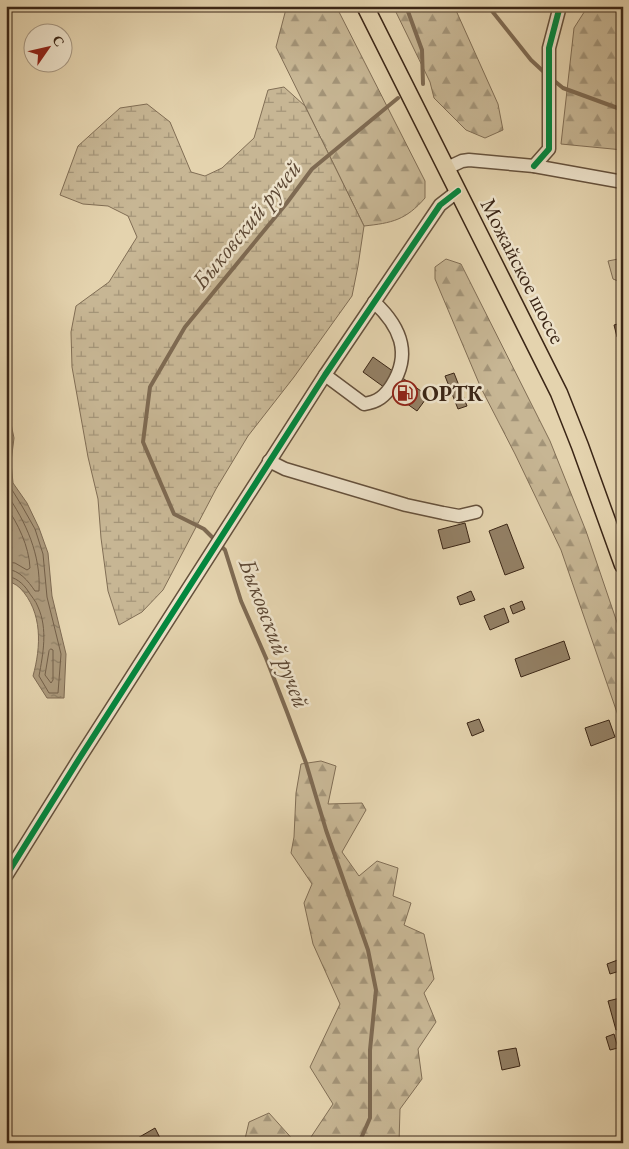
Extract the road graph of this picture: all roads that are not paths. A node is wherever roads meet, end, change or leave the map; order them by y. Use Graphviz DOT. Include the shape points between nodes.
graph roads {
  1 [pos="365,6"];
  2 [pos="560,6"];
  3 [pos="534,166"];
  4 [pos="447,168"];
  5 [pos="623,182"];
  6 [pos="458,191"];
  7 [pos="374,302"];
  8 [pos="325,375"];
  9 [pos="270,461"];
  10 [pos="476,512"];
  11 [pos="623,565"];
  12 [pos="6,876"];
  1 -- 4 [label="main road, Можайское шоссе"];
  2 -- 3 [label="street" via="549,48 549,149"];
  3 -- 4 [label="street" via="470,160"];
  3 -- 5 [label="street"];
  4 -- 6 [label="main road, Можайское шоссе"];
  6 -- 7 [label="street" via="440,205"];
  6 -- 11 [label="main road, Можайское шоссе" via="559,393"];
  7 -- 8 [label="street"];
  7 -- 8 [label="street" via="392,321 402,344 401,367 388,390 374,403 364,404"];
  8 -- 9 [label="street"];
  9 -- 10 [label="street" via="284,470 406,505 460,516"];
  9 -- 12 [label="street"];
}
